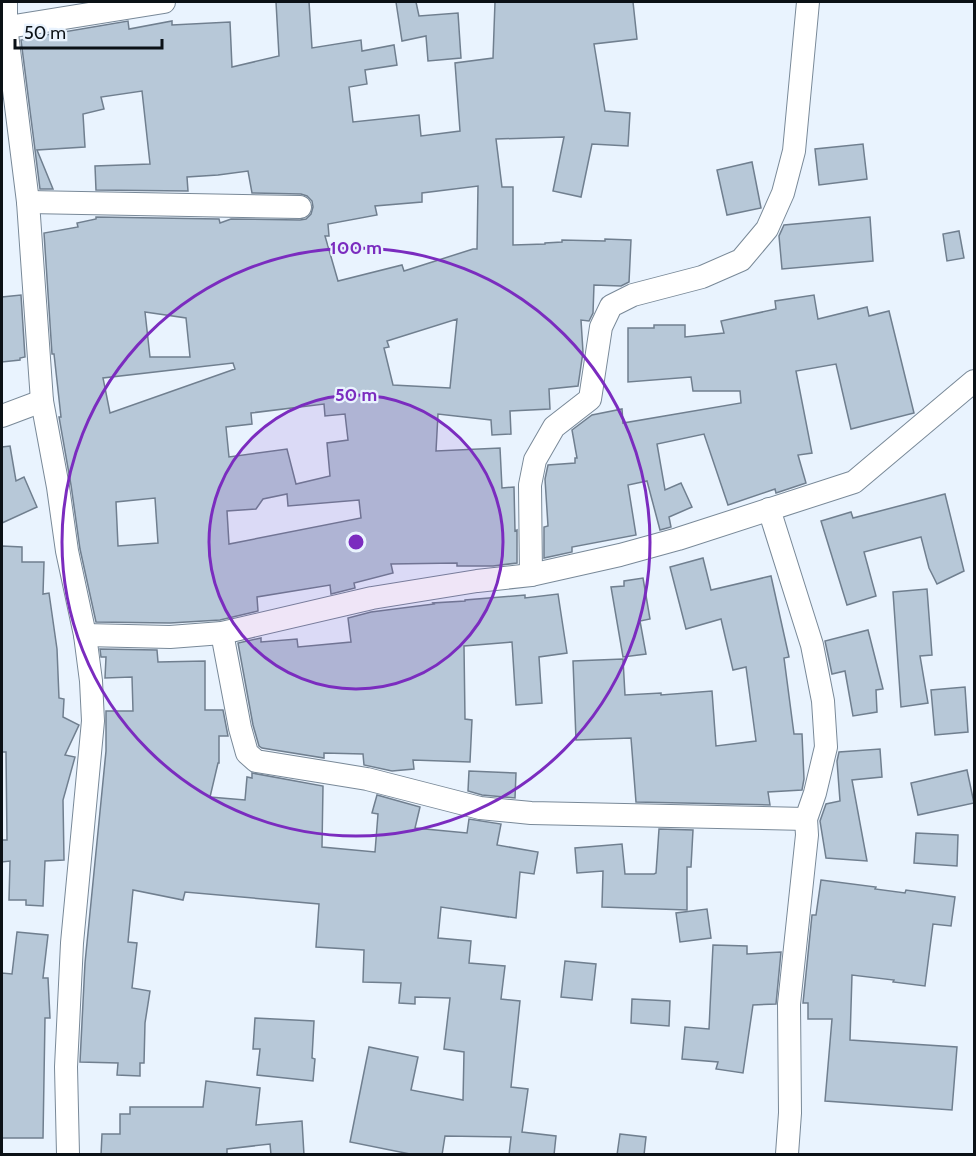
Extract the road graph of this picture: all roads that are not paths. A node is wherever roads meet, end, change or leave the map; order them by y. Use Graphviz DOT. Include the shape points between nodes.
graph roads {
  1 [pos="6,2"];
  2 [pos="164,2"];
  3 [pos="808,2"];
  4 [pos="4,27"];
  5 [pos="28,202"];
  6 [pos="300,207"];
  7 [pos="975,381"];
  8 [pos="42,401"];
  9 [pos="2,416"];
  10 [pos="769,509"];
  11 [pos="531,575"];
  12 [pos="222,633"];
  13 [pos="85,635"];
  14 [pos="806,819"];
  15 [pos="787,1152"];
  16 [pos="68,1155"];
  1 -- 4 [label="street"];
  2 -- 4 [label="street"];
  3 -- 11 [label="street" via="794,151 783,193 767,229 741,260 702,277 633,295 611,306 601,327 590,399 554,427 535,460 530,485"];
  4 -- 5 [label="street"];
  5 -- 6 [label="street"];
  5 -- 8 [label="street"];
  7 -- 10 [label="street" via="854,482"];
  8 -- 9 [label="street"];
  8 -- 13 [label="street"];
  10 -- 11 [label="street" via="620,555"];
  10 -- 14 [label="street" via="812,645 823,701 826,747"];
  11 -- 12 [label="street" via="372,598"];
  12 -- 13 [label="street" via="170,637"];
  12 -- 14 [label="street" via="240,728 247,753 256,761 367,779 480,808 531,813"];
  13 -- 16 [label="street" via="93,721 72,943 66,1066"];
  14 -- 15 [label="street" via="789,1004"];
}
